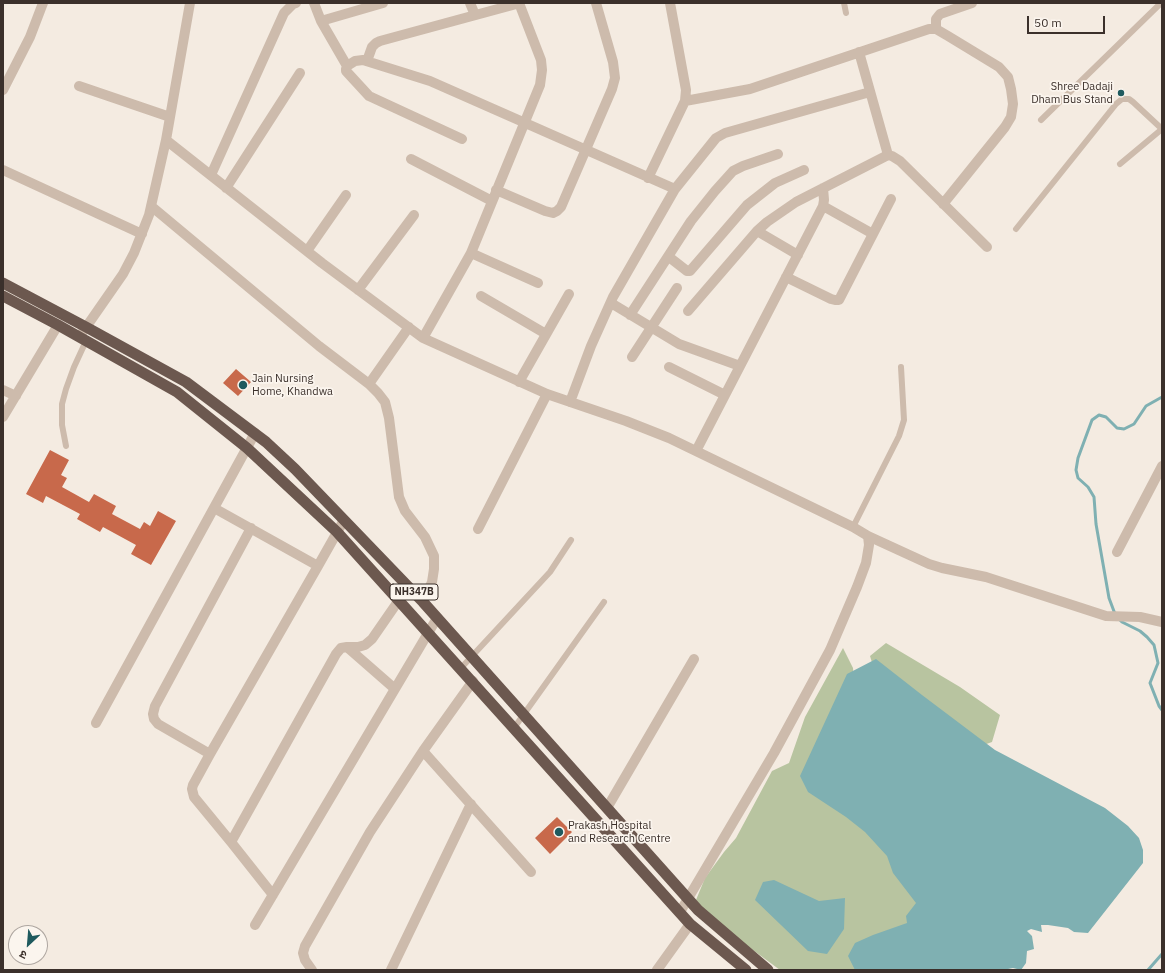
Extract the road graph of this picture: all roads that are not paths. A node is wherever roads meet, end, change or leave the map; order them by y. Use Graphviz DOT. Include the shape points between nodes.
graph roads {
  1 [pos="43,3"];
  2 [pos="190,3"];
  3 [pos="296,3"];
  4 [pos="314,3"];
  5 [pos="383,3"];
  6 [pos="470,3"];
  7 [pos="519,3"];
  8 [pos="596,3"];
  9 [pos="670,3"];
  10 [pos="844,3"];
  11 [pos="972,3"];
  12 [pos="1161,3"];
  13 [pos="846,13"];
  14 [pos="475,15"];
  15 [pos="321,20"];
  16 [pos="936,29"];
  17 [pos="859,52"];
  18 [pos="367,61"];
  19 [pos="347,66"];
  20 [pos="300,72"];
  21 [pos="79,86"];
  22 [pos="3,90"];
  23 [pos="870,92"];
  24 [pos="685,100"];
  25 [pos="170,117"];
  26 [pos="1041,120"];
  27 [pos="524,123"];
  28 [pos="1162,129"];
  29 [pos="462,139"];
  30 [pos="166,140"];
  31 [pos="586,150"];
  32 [pos="778,154"];
  33 [pos="888,155"];
  34 [pos="411,159"];
  35 [pos="1120,164"];
  36 [pos="3,170"];
  37 [pos="804,170"];
  38 [pos="211,175"];
  39 [pos="648,178"];
  40 [pos="226,188"];
  41 [pos="823,188"];
  42 [pos="675,189"];
  43 [pos="496,190"];
  44 [pos="346,195"];
  45 [pos="891,199"];
  46 [pos="492,201"];
  47 [pos="943,204"];
  48 [pos="151,206"];
  49 [pos="823,206"];
  50 [pos="414,214"];
  51 [pos="1016,229"];
  52 [pos="757,231"];
  53 [pos="142,234"];
  54 [pos="873,234"];
  55 [pos="987,247"];
  56 [pos="307,251"];
  57 [pos="471,253"];
  58 [pos="798,254"];
  59 [pos="669,257"];
  60 [pos="786,277"];
  61 [pos="3,283"];
  62 [pos="538,283"];
  63 [pos="678,288"];
  64 [pos="358,290"];
  65 [pos="568,294"];
  66 [pos="3,296"];
  67 [pos="481,296"];
  68 [pos="611,304"];
  69 [pos="688,311"];
  70 [pos="630,314"];
  71 [pos="58,325"];
  72 [pos="86,327"];
  73 [pos="409,327"];
  74 [pos="651,327"];
  75 [pos="546,334"];
  76 [pos="424,338"];
  77 [pos="83,339"];
  78 [pos="632,357"];
  79 [pos="740,366"];
  80 [pos="669,367"];
  81 [pos="902,367"];
  82 [pos="519,382"];
  83 [pos="369,384"];
  84 [pos="195,389"];
  85 [pos="3,390"];
  86 [pos="547,394"];
  87 [pos="726,395"];
  88 [pos="16,396"];
  89 [pos="188,400"];
  90 [pos="570,402"];
  91 [pos="3,417"];
  92 [pos="255,433"];
  93 [pos="66,446"];
  94 [pos="247,448"];
  95 [pos="696,451"];
  96 [pos="1162,466"];
  97 [pos="214,508"];
  98 [pos="344,520"];
  99 [pos="852,527"];
  100 [pos="251,528"];
  101 [pos="478,529"];
  102 [pos="337,532"];
  103 [pos="868,536"];
  104 [pos="571,540"];
  105 [pos="1117,552"];
  106 [pos="318,566"];
  107 [pos="399,600"];
  108 [pos="423,602"];
  109 [pos="604,602"];
  110 [pos="437,618"];
  111 [pos="1162,622"];
  112 [pos="429,632"];
  113 [pos="347,647"];
  114 [pos="472,656"];
  115 [pos="694,659"];
  116 [pos="461,668"];
  117 [pos="473,681"];
  118 [pos="395,689"];
  119 [pos="524,715"];
  120 [pos="96,723"];
  121 [pos="514,728"];
  122 [pos="423,751"];
  123 [pos="210,754"];
  124 [pos="470,804"];
  125 [pos="607,808"];
  126 [pos="232,842"];
  127 [pos="531,872"];
  128 [pos="273,895"];
  129 [pos="688,899"];
  130 [pos="680,912"];
  131 [pos="690,924"];
  132 [pos="255,925"];
  133 [pos="312,970"];
  134 [pos="391,970"];
  135 [pos="657,970"];
  136 [pos="746,970"];
  137 [pos="768,970"];
  1 -- 22 [label="street" via="30,37"];
  2 -- 25 [label="street"];
  3 -- 38 [label="street" via="284,13"];
  4 -- 15 [label="street"];
  5 -- 15 [label="street"];
  6 -- 14 [label="street"];
  7 -- 14 [label="street"];
  7 -- 27 [label="street" via="541,60 542,70 540,84"];
  8 -- 31 [label="street" via="615,78"];
  9 -- 24 [label="street" via="686,90"];
  10 -- 13 [label="lane"];
  11 -- 16 [label="street" via="940,14 936,19"];
  12 -- 26 [label="lane"];
  14 -- 18 [label="street" via="380,41 372,47"];
  15 -- 19 [label="street"];
  16 -- 17 [label="street" via="928,29"];
  16 -- 47 [label="street" via="999,67 1008,77 1013,104 1005,127"];
  17 -- 23 [label="street"];
  17 -- 24 [label="street" via="750,89"];
  18 -- 19 [label="street" via="358,60"];
  18 -- 27 [label="street" via="430,81"];
  19 -- 29 [label="street" via="346,71 369,96"];
  20 -- 40 [label="street"];
  21 -- 25 [label="street"];
  23 -- 33 [label="street"];
  23 -- 42 [label="street" via="725,133 716,138"];
  24 -- 39 [label="street"];
  25 -- 30 [label="street"];
  27 -- 31 [label="street"];
  27 -- 43 [label="street"];
  28 -- 35 [label="lane"];
  28 -- 51 [label="lane" via="1133,102 1122,99"];
  30 -- 38 [label="street"];
  30 -- 48 [label="street"];
  31 -- 39 [label="street"];
  31 -- 43 [label="street" via="558,211 545,211"];
  32 -- 59 [label="street" via="733,171 691,221"];
  33 -- 41 [label="street"];
  33 -- 47 [label="street" via="900,161"];
  34 -- 46 [label="street"];
  36 -- 53 [label="street"];
  37 -- 59 [label="street" via="775,183 746,204 690,271"];
  38 -- 40 [label="street"];
  39 -- 42 [label="street"];
  40 -- 56 [label="street"];
  41 -- 49 [label="street"];
  41 -- 52 [label="street" via="786,208"];
  42 -- 68 [label="street"];
  43 -- 46 [label="street"];
  44 -- 56 [label="street"];
  45 -- 54 [label="street"];
  46 -- 57 [label="street"];
  47 -- 55 [label="street"];
  48 -- 53 [label="street"];
  48 -- 83 [label="street"];
  49 -- 54 [label="street"];
  49 -- 58 [label="street"];
  50 -- 64 [label="street"];
  52 -- 58 [label="street"];
  52 -- 69 [label="street"];
  53 -- 72 [label="street" via="123,274"];
  54 -- 60 [label="street" via="839,300 831,299"];
  56 -- 64 [label="street"];
  57 -- 62 [label="street"];
  57 -- 76 [label="street"];
  58 -- 60 [label="street"];
  59 -- 70 [label="street"];
  60 -- 79 [label="street"];
  61 -- 72 [label="highway, NH347B"];
  63 -- 74 [label="street"];
  64 -- 73 [label="street"];
  65 -- 75 [label="street"];
  66 -- 71 [label="highway, NH347B"];
  67 -- 75 [label="street"];
  68 -- 70 [label="street"];
  68 -- 90 [label="street" via="590,346"];
  70 -- 74 [label="street"];
  71 -- 77 [label="highway, NH347B"];
  71 -- 88 [label="street"];
  72 -- 77 [label="street"];
  72 -- 84 [label="highway, NH347B"];
  73 -- 76 [label="street"];
  73 -- 83 [label="street"];
  74 -- 78 [label="street"];
  74 -- 79 [label="street" via="679,344"];
  75 -- 82 [label="street"];
  76 -- 82 [label="street"];
  77 -- 89 [label="highway, NH347B"];
  77 -- 93 [label="lane" via="62,404"];
  79 -- 87 [label="street"];
  80 -- 87 [label="street"];
  81 -- 99 [label="lane" via="904,420 899,436"];
  82 -- 86 [label="street"];
  83 -- 108 [label="street" via="384,402 389,418 399,497 405,512 425,538 434,556 432,582"];
  84 -- 89 [label="highway"];
  84 -- 92 [label="highway, NH347B"];
  85 -- 88 [label="street"];
  86 -- 90 [label="street"];
  86 -- 101 [label="street"];
  87 -- 95 [label="street"];
  88 -- 91 [label="street"];
  89 -- 94 [label="highway, NH347B"];
  90 -- 95 [label="street" via="662,435"];
  92 -- 94 [label="street"];
  92 -- 98 [label="highway, NH347B" via="295,469"];
  94 -- 97 [label="street"];
  94 -- 102 [label="highway, NH347B"];
  95 -- 99 [label="street"];
  96 -- 105 [label="street"];
  97 -- 100 [label="street"];
  97 -- 120 [label="street"];
  98 -- 102 [label="street"];
  98 -- 108 [label="highway, NH347B"];
  99 -- 103 [label="street"];
  100 -- 106 [label="street"];
  100 -- 123 [label="street" via="153,714 158,724"];
  102 -- 106 [label="street"];
  102 -- 107 [label="highway, NH347B"];
  103 -- 111 [label="street" via="929,564 986,577 1106,616 1140,617"];
  103 -- 129 [label="street" via="866,563 830,650 774,754"];
  104 -- 114 [label="lane" via="550,572"];
  106 -- 123 [label="street"];
  107 -- 112 [label="highway, NH347B"];
  107 -- 113 [label="street" via="372,639 365,645"];
  108 -- 110 [label="highway, NH347B"];
  109 -- 119 [label="lane"];
  110 -- 112 [label="street"];
  110 -- 114 [label="highway, NH347B"];
  112 -- 116 [label="highway, NH347B"];
  112 -- 118 [label="street"];
  113 -- 118 [label="street"];
  113 -- 126 [label="street" via="341,648 336,654"];
  114 -- 116 [label="lane"];
  114 -- 119 [label="highway, NH347B"];
  115 -- 125 [label="street"];
  116 -- 117 [label="highway, NH347B"];
  117 -- 121 [label="highway, NH347B"];
  117 -- 122 [label="street"];
  118 -- 128 [label="street"];
  119 -- 121 [label="lane"];
  119 -- 125 [label="highway, NH347B"];
  121 -- 130 [label="highway, NH347B"];
  122 -- 124 [label="street"];
  122 -- 133 [label="street" via="370,832 305,946 303,954"];
  123 -- 126 [label="street" via="193,785 192,792"];
  124 -- 127 [label="street"];
  124 -- 134 [label="street"];
  125 -- 129 [label="highway, NH347B"];
  126 -- 128 [label="street"];
  128 -- 132 [label="street"];
  129 -- 130 [label="street"];
  129 -- 137 [label="highway, NH347B"];
  130 -- 131 [label="highway, NH347B"];
  131 -- 135 [label="street"];
  131 -- 136 [label="highway, NH347B"];
}
